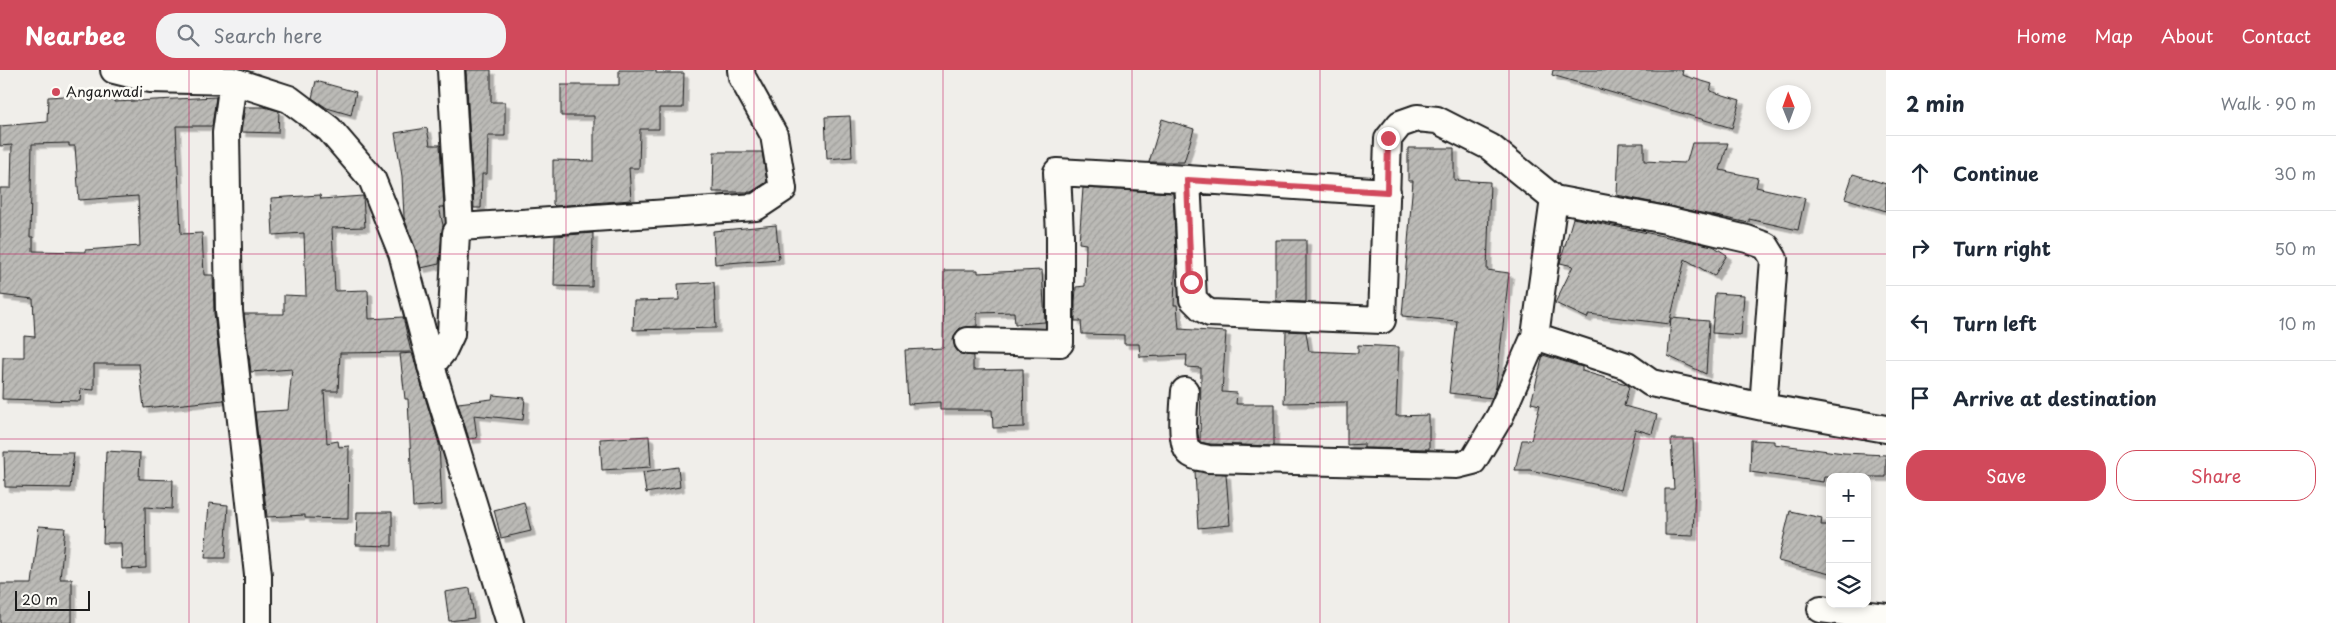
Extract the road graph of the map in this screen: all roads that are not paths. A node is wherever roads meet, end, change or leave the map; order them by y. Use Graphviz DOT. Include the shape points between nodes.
graph roads {
  1 [pos="114,70"];
  2 [pos="451,70"];
  3 [pos="741,70"];
  4 [pos="233,81"];
  5 [pos="1187,180"];
  6 [pos="1387,192"];
  7 [pos="1554,199"];
  8 [pos="460,227"];
  9 [pos="1535,336"];
  10 [pos="968,340"];
  11 [pos="431,366"];
  12 [pos="1185,392"];
  13 [pos="1763,407"];
  14 [pos="1886,429"];
  15 [pos="1821,609"];
  16 [pos="1886,617"];
  17 [pos="258,623"];
  18 [pos="510,623"];
  1 -- 4 [label="street" via="150,79"];
  2 -- 8 [label="street"];
  3 -- 8 [label="street" via="774,135 783,189 756,207"];
  4 -- 11 [label="street" via="289,99 329,129 372,179 402,253"];
  4 -- 17 [label="street" via="226,133 229,311 258,575"];
  5 -- 6 [label="street"];
  5 -- 6 [label="street" via="1193,299 1210,313 1382,320"];
  5 -- 10 [label="street" via="1057,172 1060,343"];
  6 -- 7 [label="street" via="1388,138 1400,124 1418,118 1438,120 1490,147"];
  7 -- 9 [label="street"];
  7 -- 13 [label="street" via="1666,220 1766,246 1774,258"];
  8 -- 11 [label="street" via="456,233 451,334"];
  9 -- 12 [label="street" via="1500,416 1480,451 1473,460 1457,465 1208,459 1192,455 1184,442"];
  9 -- 13 [label="street" via="1626,366 1651,383"];
  11 -- 18 [label="street"];
  13 -- 14 [label="street"];
  15 -- 16 [label="street"];
}
